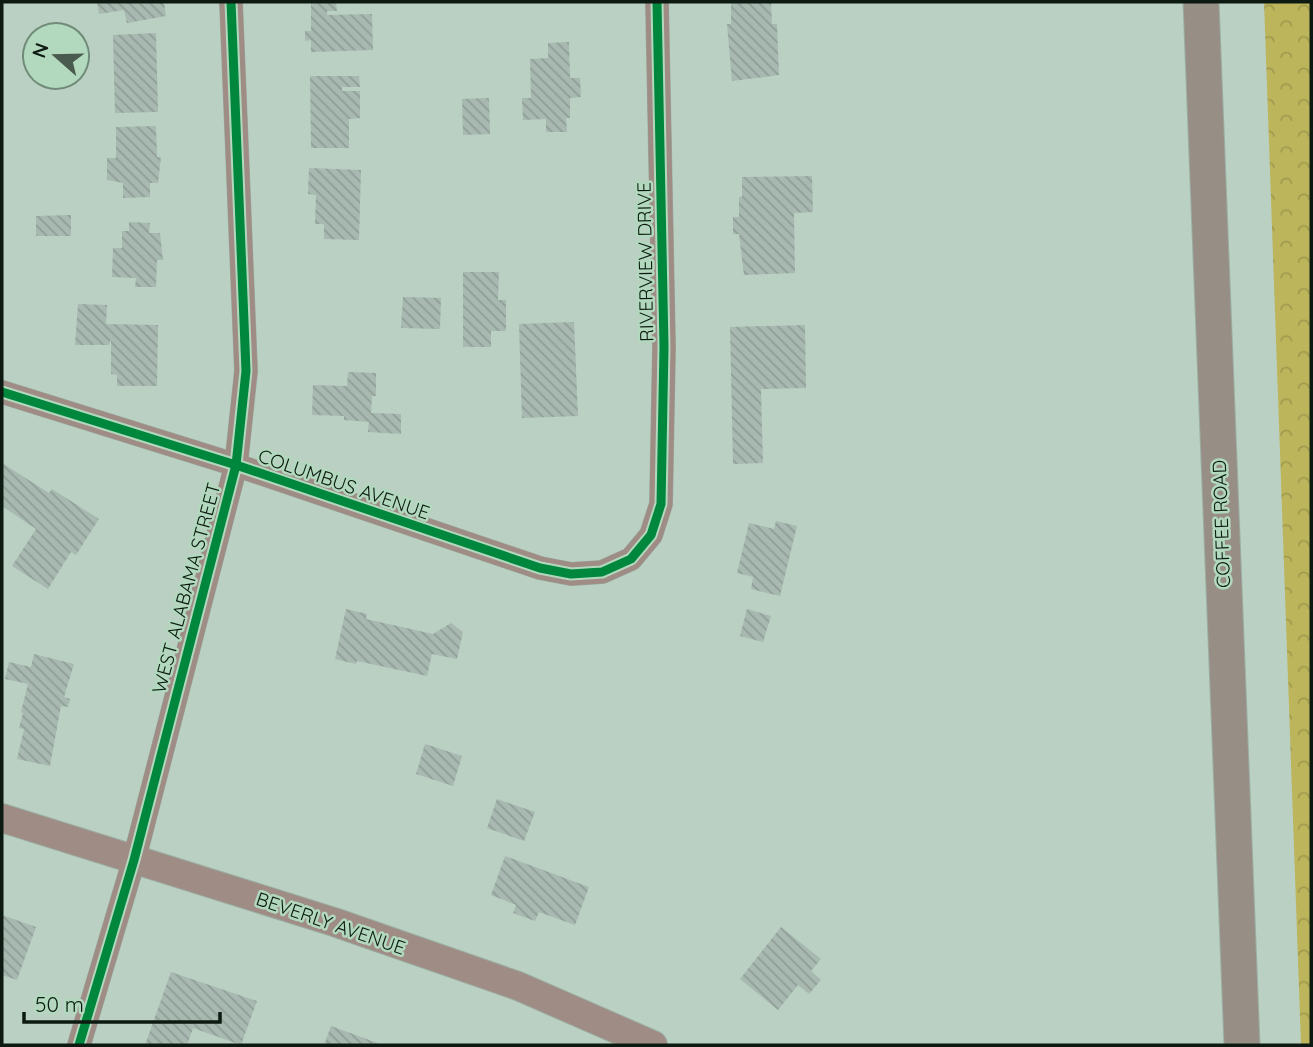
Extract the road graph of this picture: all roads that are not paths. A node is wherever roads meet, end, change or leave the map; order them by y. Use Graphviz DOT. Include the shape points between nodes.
graph roads {
  1 [pos="231,2"];
  2 [pos="657,2"];
  3 [pos="1201,2"];
  4 [pos="2,392"];
  5 [pos="236,465"];
  6 [pos="656,520"];
  7 [pos="2,818"];
  8 [pos="134,860"];
  9 [pos="79,1045"];
  10 [pos="653,1045"];
  11 [pos="1242,1045"];
  1 -- 5 [label="street, WEST ALABAMA STREET" via="247,371"];
  2 -- 6 [label="street, RIVERVIEW DRIVE" via="664,347 661,504"];
  3 -- 11 [label="main road, COFFEE ROAD"];
  4 -- 5 [label="street, COLUMBUS AVENUE"];
  5 -- 6 [label="street, COLUMBUS AVENUE" via="509,559 571,574 602,572 631,559 651,535"];
  5 -- 8 [label="street, WEST ALABAMA STREET"];
  7 -- 8 [label="street, BEVERLY AVENUE"];
  8 -- 9 [label="street, WEST ALABAMA STREET"];
  8 -- 10 [label="street, BEVERLY AVENUE" via="518,986"];
}
